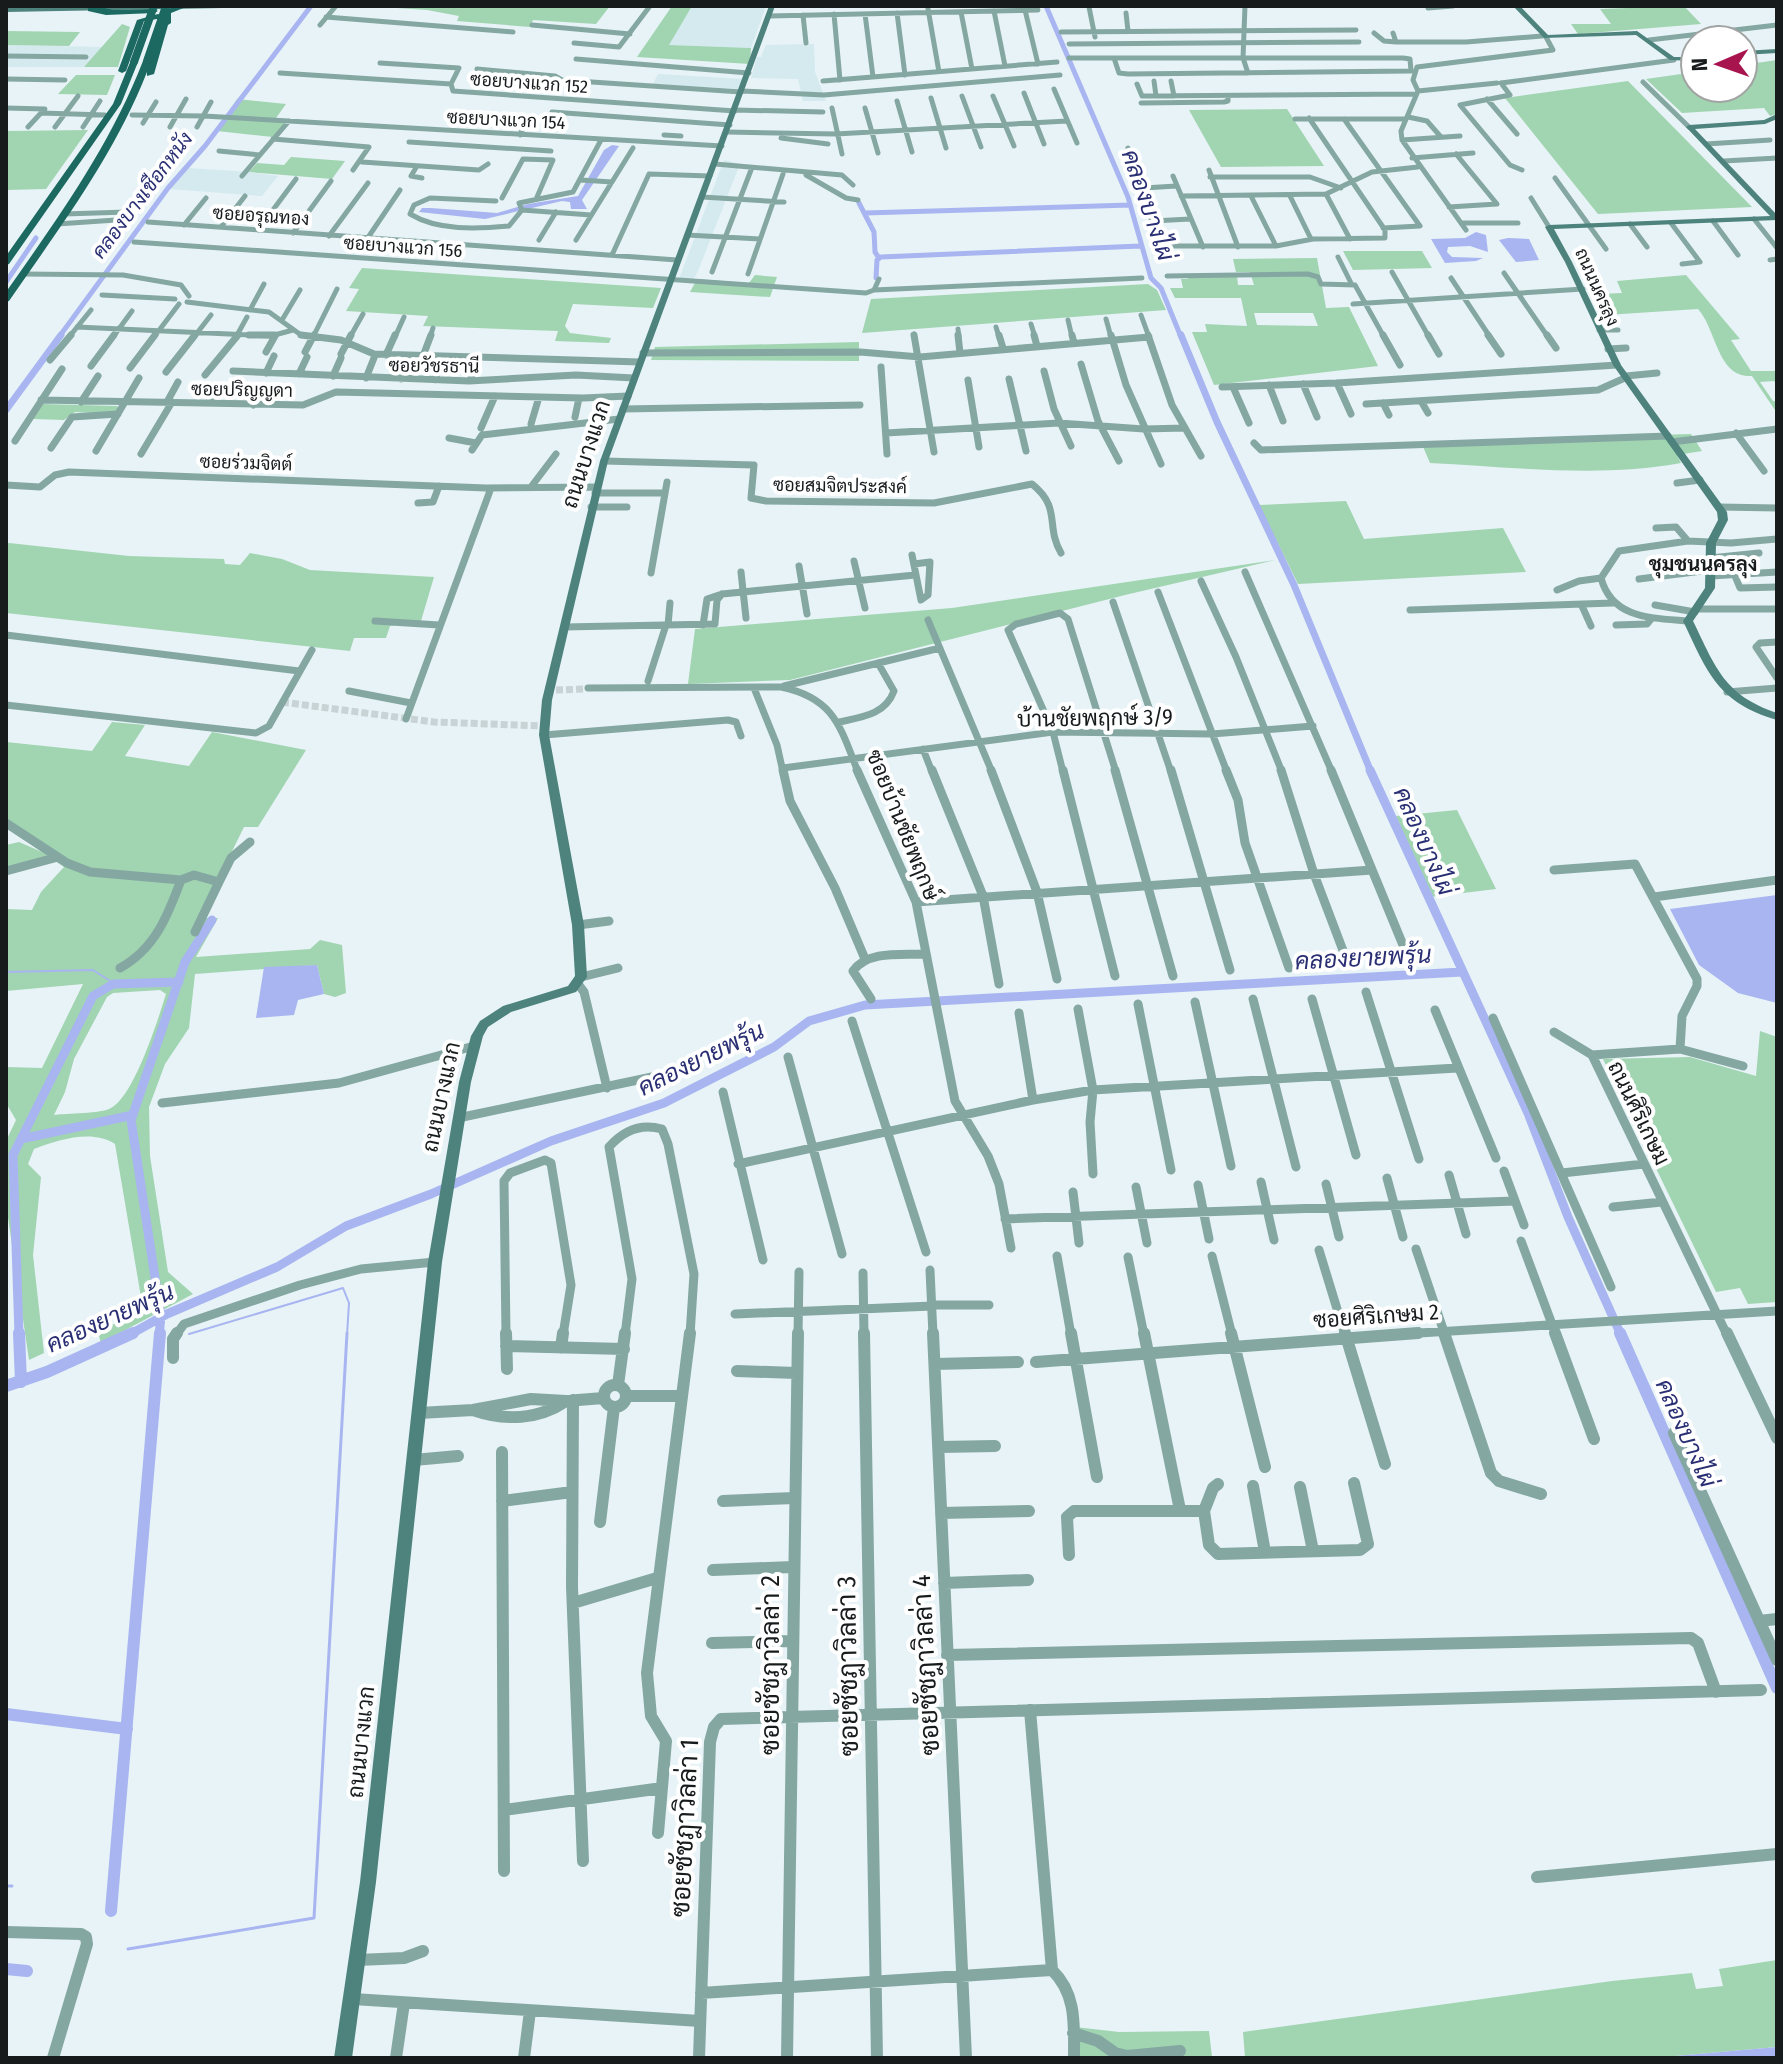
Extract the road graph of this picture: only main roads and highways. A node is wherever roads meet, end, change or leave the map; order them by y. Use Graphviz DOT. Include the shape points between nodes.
graph roads {
  1 [pos="61,6"];
  2 [pos="223,6"];
  3 [pos="1516,6"];
  4 [pos="92,7"];
  5 [pos="167,7"];
  6 [pos="182,7"];
  7 [pos="152,9"];
  8 [pos="6,10"];
  9 [pos="771,11"];
  10 [pos="106,13"];
  11 [pos="167,23"];
  12 [pos="137,30"];
  13 [pos="1679,60"];
  14 [pos="1777,116"];
  15 [pos="99,128"];
  16 [pos="114,138"];
  17 [pos="59,220"];
  18 [pos="33,222"];
  19 [pos="26,234"];
  20 [pos="50,234"];
  21 [pos="6,262"];
  22 [pos="6,299"];
  23 [pos="1777,717"];
  24 [pos="343,2058"];
  1 -- 4 [label="main road"];
  2 -- 6 [label="main road"];
  3 -- 13 [label="main road" via="1544,37 1633,32"];
  4 -- 6 [label="main road"];
  4 -- 8 [label="main road"];
  4 -- 10 [label="main road"];
  5 -- 6 [label="main road"];
  5 -- 10 [label="main road"];
  5 -- 11 [label="main road"];
  5 -- 16 [label="main road, bridge" via="129,112"];
  7 -- 15 [label="main road, bridge" via="121,97"];
  9 -- 24 [label="main road, ถนนบางแวก" via="604,461 564,627 544,735 578,925 580,980 560,995 507,1009 484,1024 458,1118 435,1262"];
  10 -- 12 [label="main road" via="131,17"];
  11 -- 12 [label="main road" via="159,16 146,18"];
  11 -- 16 [label="main road" via="144,92"];
  12 -- 15 [label="main road"];
  14 -- 23 [label="main road, ถนนนครลุง" via="1765,122 1689,127 1776,216 1773,219 1549,227 1571,260 1617,365 1719,507 1723,520 1711,543 1710,588 1693,614 1713,674 1745,708"];
  15 -- 18 [label="main road"];
  16 -- 17 [label="main road"];
  17 -- 18 [label="main road" via="39,227"];
  17 -- 20 [label="main road"];
  18 -- 19 [label="main road"];
  19 -- 20 [label="main road"];
  19 -- 21 [label="main road"];
  20 -- 22 [label="main road"];
}
